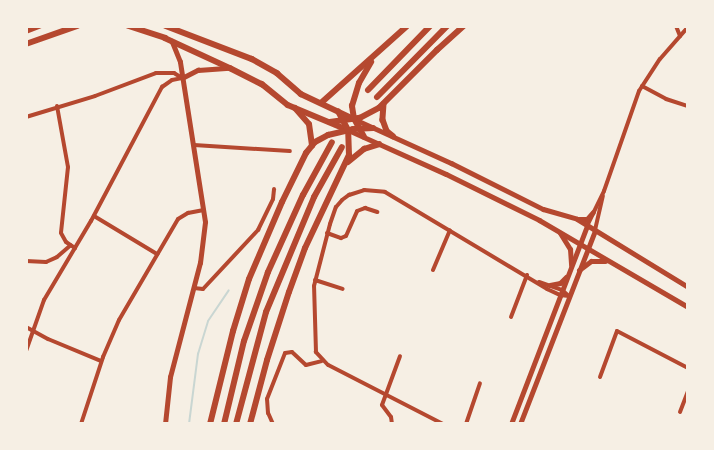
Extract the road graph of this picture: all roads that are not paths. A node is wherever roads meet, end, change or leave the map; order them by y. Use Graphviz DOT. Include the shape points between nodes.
graph roads {
  1 [pos="39,26"];
  2 [pos="77,26"];
  3 [pos="129,26"];
  4 [pos="166,26"];
  5 [pos="407,26"];
  6 [pos="430,26"];
  7 [pos="447,26"];
  8 [pos="464,26"];
  9 [pos="676,26"];
  10 [pos="688,27"];
  11 [pos="26,31"];
  12 [pos="680,36"];
  13 [pos="172,42"];
  14 [pos="26,44"];
  15 [pos="375,56"];
  16 [pos="230,68"];
  17 [pos="182,78"];
  18 [pos="642,86"];
  19 [pos="368,90"];
  20 [pos="377,97"];
  21 [pos="321,103"];
  22 [pos="384,104"];
  23 [pos="57,106"];
  24 [pos="688,106"];
  25 [pos="295,108"];
  26 [pos="338,111"];
  27 [pos="26,116"];
  28 [pos="354,119"];
  29 [pos="345,121"];
  30 [pos="328,122"];
  31 [pos="358,128"];
  32 [pos="373,128"];
  33 [pos="348,130"];
  34 [pos="393,136"];
  35 [pos="364,137"];
  36 [pos="332,142"];
  37 [pos="379,144"];
  38 [pos="194,145"];
  39 [pos="312,146"];
  40 [pos="342,147"];
  41 [pos="290,151"];
  42 [pos="346,165"];
  43 [pos="274,189"];
  44 [pos="604,191"];
  45 [pos="204,210"];
  46 [pos="377,212"];
  47 [pos="593,212"];
  48 [pos="94,216"];
  49 [pos="577,219"];
  50 [pos="587,226"];
  51 [pos="450,230"];
  52 [pos="595,230"];
  53 [pos="558,231"];
  54 [pos="327,234"];
  55 [pos="580,244"];
  56 [pos="73,246"];
  57 [pos="587,248"];
  58 [pos="158,254"];
  59 [pos="26,261"];
  60 [pos="613,263"];
  61 [pos="572,265"];
  62 [pos="433,270"];
  63 [pos="579,270"];
  64 [pos="527,275"];
  65 [pos="567,276"];
  66 [pos="315,280"];
  67 [pos="537,282"];
  68 [pos="550,285"];
  69 [pos="688,287"];
  70 [pos="194,288"];
  71 [pos="343,289"];
  72 [pos="561,293"];
  73 [pos="569,296"];
  74 [pos="688,307"];
  75 [pos="511,317"];
  76 [pos="26,327"];
  77 [pos="33,330"];
  78 [pos="26,351"];
  79 [pos="400,356"];
  80 [pos="101,361"];
  81 [pos="322,361"];
  82 [pos="688,368"];
  83 [pos="600,377"];
  84 [pos="480,384"];
  85 [pos="688,391"];
  86 [pos="386,395"];
  87 [pos="680,412"];
  88 [pos="81,424"];
  89 [pos="165,424"];
  90 [pos="210,424"];
  91 [pos="224,424"];
  92 [pos="236,424"];
  93 [pos="250,424"];
  94 [pos="273,424"];
  95 [pos="392,424"];
  96 [pos="443,424"];
  97 [pos="466,424"];
  98 [pos="511,424"];
  99 [pos="520,424"];
  1 -- 11 [label="highway"];
  2 -- 14 [label="highway"];
  3 -- 13 [label="highway"];
  4 -- 21 [label="highway" via="252,59 277,73 301,94"];
  5 -- 15 [label="highway"];
  6 -- 19 [label="highway"];
  7 -- 20 [label="highway"];
  8 -- 22 [label="highway"];
  9 -- 12 [label="street"];
  10 -- 12 [label="street"];
  12 -- 18 [label="street"];
  13 -- 16 [label="highway"];
  13 -- 17 [label="street" via="179,57"];
  15 -- 21 [label="highway"];
  15 -- 28 [label="highway" via="355,93"];
  16 -- 17 [label="street" via="198,70"];
  16 -- 25 [label="highway" via="262,84"];
  17 -- 23 [label="street" via="167,72 156,73 95,96"];
  17 -- 38 [label="street"];
  17 -- 48 [label="street" via="162,87"];
  18 -- 24 [label="street"];
  18 -- 44 [label="street"];
  21 -- 26 [label="highway"];
  22 -- 28 [label="highway"];
  22 -- 34 [label="highway" via="383,120"];
  23 -- 27 [label="street"];
  23 -- 56 [label="street" via="68,167 61,233"];
  25 -- 30 [label="highway"];
  25 -- 39 [label="highway" via="309,124"];
  26 -- 28 [label="highway"];
  26 -- 29 [label="highway"];
  28 -- 29 [label="highway"];
  28 -- 31 [label="highway"];
  28 -- 32 [label="main road"];
  29 -- 30 [label="highway"];
  29 -- 33 [label="highway"];
  30 -- 33 [label="highway"];
  31 -- 32 [label="highway"];
  31 -- 33 [label="highway"];
  31 -- 35 [label="highway"];
  32 -- 34 [label="main road"];
  33 -- 35 [label="main road"];
  33 -- 39 [label="highway" via="323,137"];
  33 -- 42 [label="highway" via="350,151"];
  34 -- 49 [label="main road" via="543,209"];
  35 -- 37 [label="main road"];
  36 -- 91 [label="highway" via="303,195 268,272 244,341"];
  37 -- 42 [label="highway" via="364,149"];
  37 -- 53 [label="main road"];
  38 -- 41 [label="street"];
  38 -- 45 [label="street"];
  39 -- 90 [label="highway" via="282,202 249,279"];
  40 -- 92 [label="highway" via="310,204 266,312"];
  42 -- 93 [label="highway" via="295,274 274,333"];
  43 -- 70 [label="street" via="273,199 258,230 203,289"];
  44 -- 47 [label="street"];
  44 -- 52 [label="street"];
  45 -- 58 [label="street" via="178,219"];
  45 -- 70 [label="street" via="202,252"];
  46 -- 54 [label="street" via="365,208 356,211 346,236 341,238"];
  47 -- 49 [label="main road" via="586,218"];
  47 -- 50 [label="street"];
  48 -- 56 [label="street"];
  48 -- 58 [label="street"];
  49 -- 50 [label="main road"];
  50 -- 52 [label="main road"];
  50 -- 55 [label="street"];
  51 -- 54 [label="street" via="392,195 371,189 342,200"];
  51 -- 62 [label="street"];
  51 -- 64 [label="street"];
  52 -- 57 [label="street"];
  52 -- 69 [label="main road"];
  53 -- 55 [label="main road"];
  53 -- 61 [label="main road" via="570,249"];
  54 -- 66 [label="street"];
  55 -- 57 [label="main road"];
  55 -- 61 [label="street"];
  56 -- 59 [label="street" via="46,262"];
  56 -- 77 [label="street" via="44,300"];
  57 -- 60 [label="main road"];
  57 -- 63 [label="street"];
  58 -- 80 [label="street" via="119,320"];
  60 -- 63 [label="main road" via="595,260"];
  60 -- 74 [label="main road"];
  61 -- 65 [label="street"];
  63 -- 73 [label="street"];
  64 -- 67 [label="street"];
  64 -- 75 [label="street"];
  65 -- 68 [label="street" via="560,283"];
  65 -- 72 [label="street"];
  66 -- 71 [label="street"];
  66 -- 81 [label="street" via="314,341"];
  67 -- 68 [label="street"];
  67 -- 72 [label="street"];
  68 -- 72 [label="street"];
  70 -- 89 [label="street" via="171,370"];
  72 -- 73 [label="street"];
  72 -- 98 [label="street"];
  73 -- 99 [label="street"];
  76 -- 77 [label="street"];
  77 -- 78 [label="street"];
  77 -- 80 [label="street"];
  79 -- 86 [label="street"];
  80 -- 88 [label="street"];
  81 -- 86 [label="street"];
  81 -- 94 [label="street" via="306,365 292,352 285,352 267,399"];
  82 -- 83 [label="street" via="617,331"];
  84 -- 97 [label="street"];
  85 -- 87 [label="street"];
  86 -- 95 [label="street" via="383,409 391,417"];
  86 -- 96 [label="street"];
}
